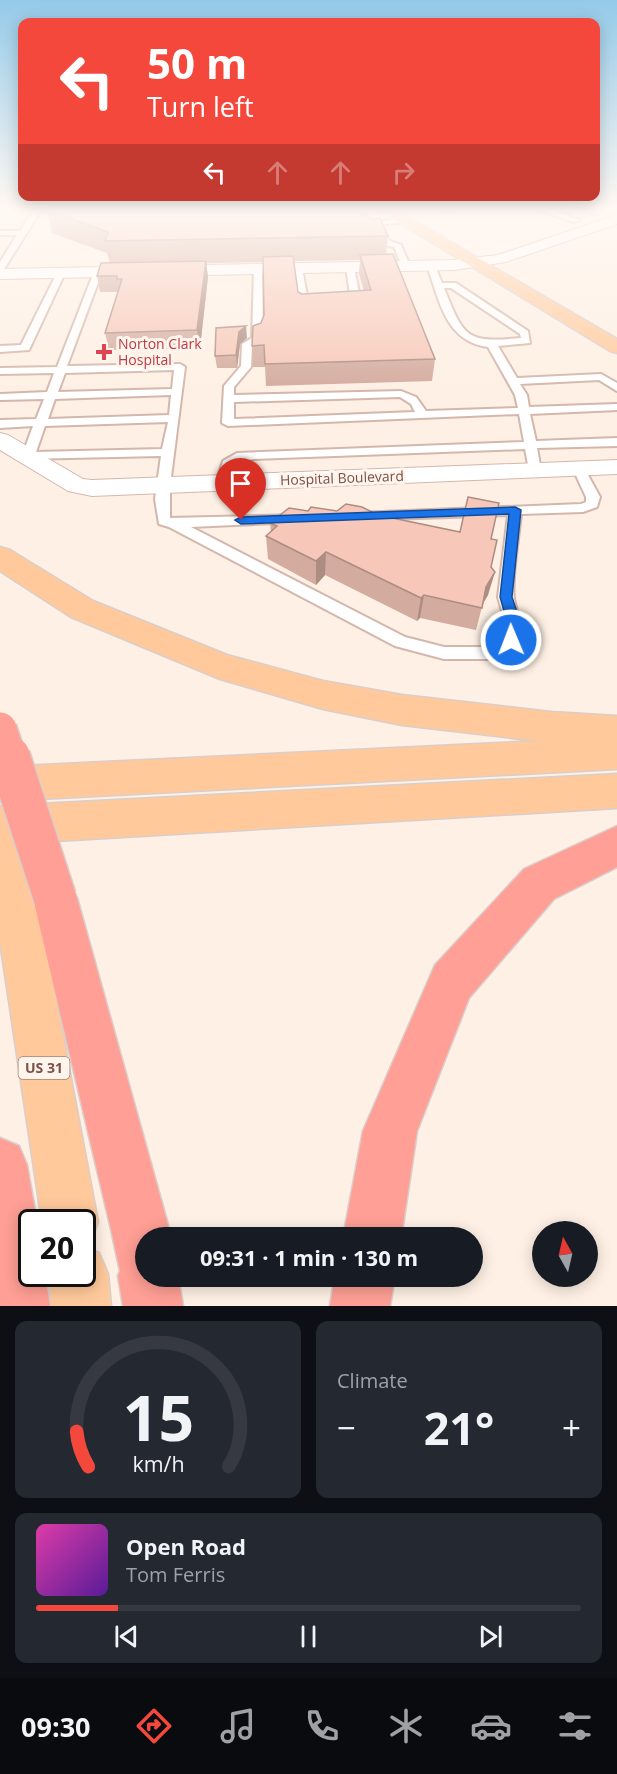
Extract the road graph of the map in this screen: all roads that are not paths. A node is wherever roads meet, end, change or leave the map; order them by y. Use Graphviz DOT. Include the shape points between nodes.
graph roads {
  1 [pos="258,269"];
  2 [pos="208,270"];
  3 [pos="298,270"];
  4 [pos="350,270"];
  5 [pos="433,270"];
  6 [pos="487,270"];
  7 [pos="98,272"];
  8 [pos="61,273"];
  9 [pos="0,274"];
  10 [pos="439,286"];
  11 [pos="339,308"];
  12 [pos="316,309"];
  13 [pos="492,344"];
  14 [pos="617,347"];
  15 [pos="0,349"];
  16 [pos="60,370"];
  17 [pos="0,371"];
  18 [pos="515,381"];
  19 [pos="617,388"];
  20 [pos="177,392"];
  21 [pos="51,395"];
  22 [pos="0,397"];
  23 [pos="227,399"];
  24 [pos="617,407"];
  25 [pos="525,412"];
  26 [pos="422,416"];
  27 [pos="174,418"];
  28 [pos="40,423"];
  29 [pos="0,424"];
  30 [pos="0,440"];
  31 [pos="617,442"];
  32 [pos="529,445"];
  33 [pos="169,452"];
  34 [pos="27,456"];
  35 [pos="617,467"];
  36 [pos="579,469"];
  37 [pos="535,470"];
  38 [pos="222,483"];
  39 [pos="164,486"];
  40 [pos="515,510"];
  41 [pos="350,516"];
  42 [pos="314,518"];
  43 [pos="172,523"];
  44 [pos="0,557"];
  45 [pos="0,729"];
  46 [pos="617,731"];
  47 [pos="617,753"];
  48 [pos="0,784"];
  49 [pos="617,791"];
  50 [pos="0,825"];
  51 [pos="0,841"];
  52 [pos="617,846"];
  53 [pos="37,906"];
  54 [pos="0,1165"];
  55 [pos="69,1209"];
  56 [pos="139,1227"];
  57 [pos="374,1227"];
  58 [pos="79,1287"];
  59 [pos="150,1287"];
  60 [pos="364,1287"];
  61 [pos="20,1306"];
  62 [pos="81,1306"];
  63 [pos="153,1306"];
  64 [pos="360,1306"];
  1 -- 23 [label="lane" via="258,335 247,344 246,367 229,386"];
  2 -- 7 [label="street"];
  3 -- 12 [label="lane" via="305,310"];
  4 -- 11 [label="lane" via="356,303 350,308"];
  5 -- 10 [label="lane"];
  6 -- 14 [label="main road"];
  7 -- 8 [label="street"];
  7 -- 16 [label="lane"];
  8 -- 9 [label="street"];
  8 -- 15 [label="lane" via="26,348"];
  10 -- 13 [label="lane" via="460,333 471,341"];
  10 -- 13 [label="lane" via="453,285 528,338"];
  13 -- 18 [label="lane"];
  16 -- 17 [label="lane"];
  16 -- 20 [label="lane" via="180,367"];
  16 -- 21 [label="lane"];
  18 -- 19 [label="lane" via="601,378"];
  18 -- 25 [label="lane"];
  20 -- 21 [label="lane"];
  20 -- 27 [label="lane"];
  21 -- 22 [label="lane"];
  21 -- 28 [label="lane"];
  23 -- 26 [label="lane" via="401,394 417,403"];
  23 -- 26 [label="lane" via="228,423"];
  24 -- 25 [label="lane"];
  25 -- 26 [label="lane"];
  25 -- 32 [label="lane"];
  27 -- 28 [label="lane"];
  27 -- 33 [label="lane"];
  28 -- 29 [label="lane"];
  28 -- 34 [label="lane"];
  30 -- 34 [label="street"];
  31 -- 32 [label="lane"];
  32 -- 37 [label="lane"];
  32 -- 38 [label="lane" via="254,454 229,461"];
  33 -- 34 [label="lane"];
  33 -- 39 [label="lane"];
  34 -- 39 [label="street, Hospital Boulevard" via="77,486"];
  35 -- 36 [label="street, Hospital Boulevard"];
  36 -- 37 [label="street, Hospital Boulevard"];
  36 -- 40 [label="lane" via="594,497 592,504 583,508"];
  37 -- 38 [label="street, Hospital Boulevard"];
  38 -- 39 [label="street, Hospital Boulevard"];
  39 -- 43 [label="lane" via="162,514 164,520"];
  40 -- 41 [label="lane"];
  40 -- 43 [label="lane" via="506,597 512,618 511,640 488,653 444,653 401,642"];
  42 -- 43 [label="lane"];
  44 -- 46 [label="main road" via="82,609 220,666 323,695 402,710"];
  45 -- 53 [label="highway, bridge"];
  47 -- 48 [label="main road"];
  49 -- 50 [label="main road"];
  51 -- 53 [label="main road, US 31"];
  52 -- 57 [label="highway" via="539,884 452,982 390,1131"];
  53 -- 55 [label="main road, US 31"];
  53 -- 56 [label="highway"];
  54 -- 61 [label="highway"];
  58 -- 62 [label="main road"];
  59 -- 63 [label="highway"];
  60 -- 64 [label="highway"];
}
